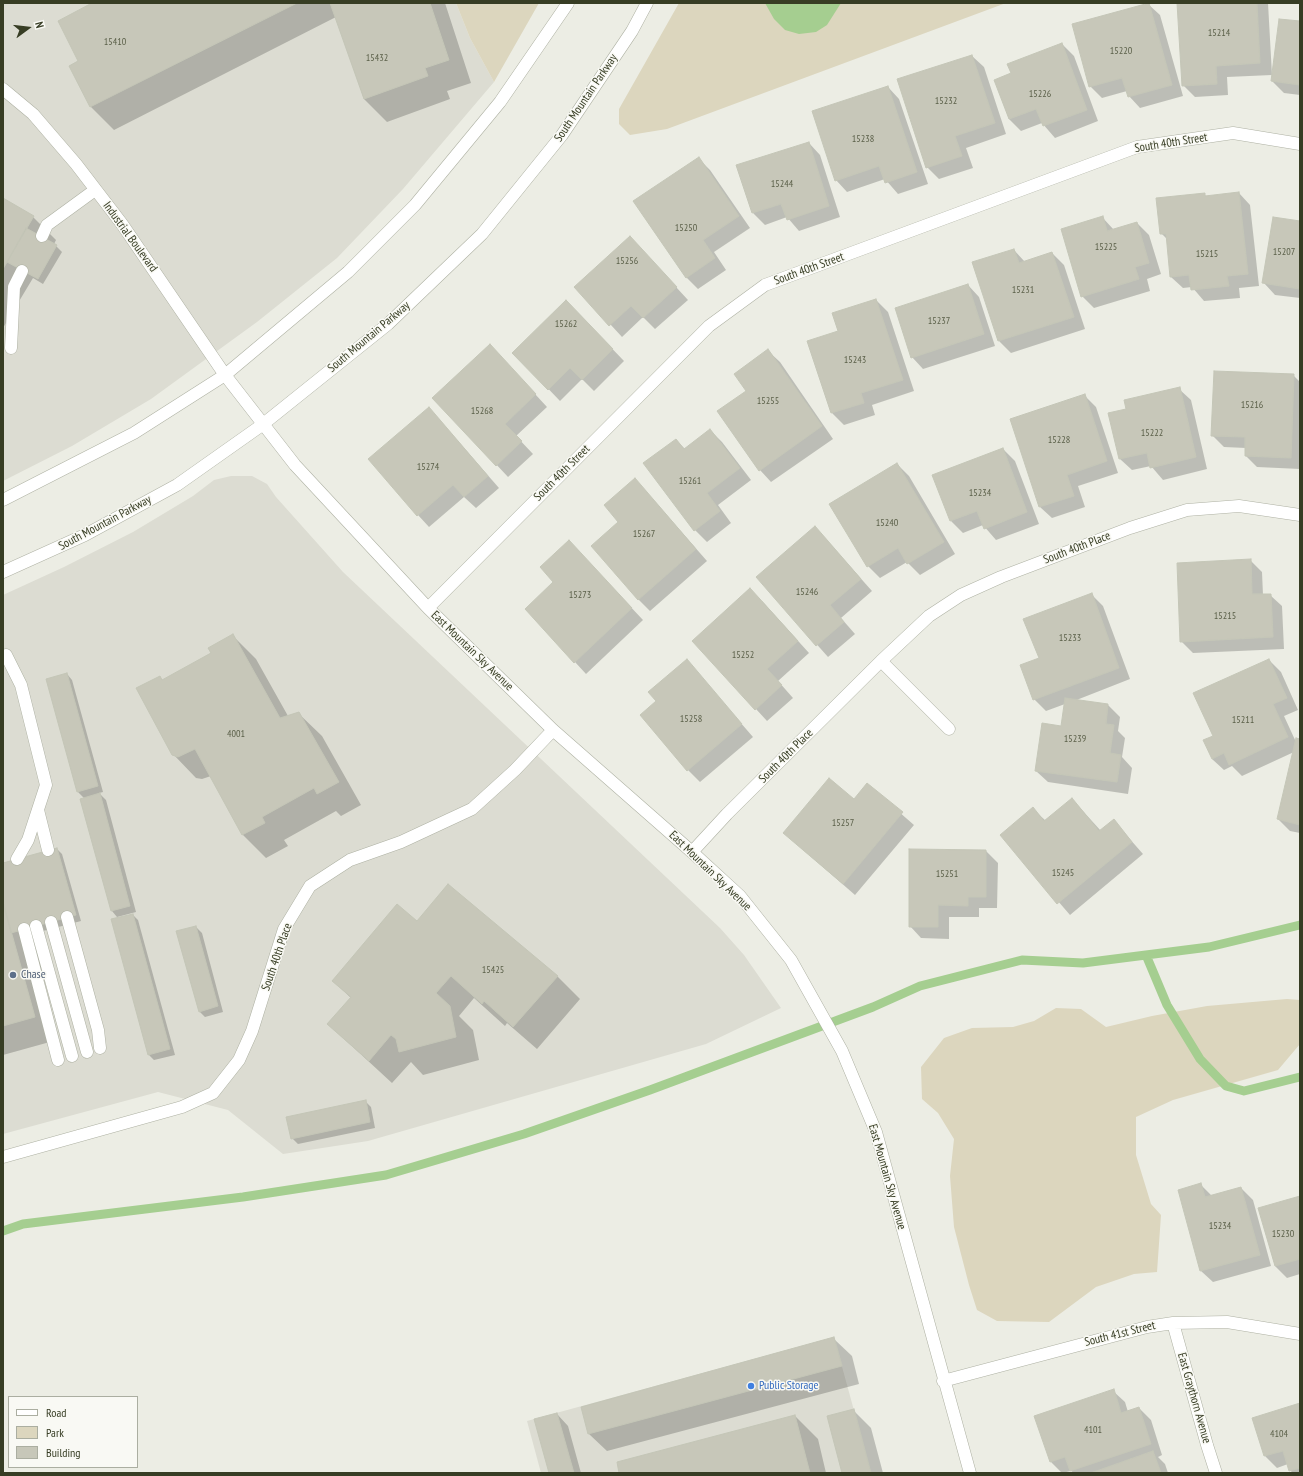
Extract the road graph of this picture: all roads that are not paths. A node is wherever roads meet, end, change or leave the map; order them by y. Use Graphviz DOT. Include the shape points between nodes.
graph roads {
  1 [pos="568,3"];
  2 [pos="647,3"];
  3 [pos="3,89"];
  4 [pos="1300,144"];
  5 [pos="95,190"];
  6 [pos="42,236"];
  7 [pos="22,271"];
  8 [pos="11,348"];
  9 [pos="225,376"];
  10 [pos="241,398"];
  11 [pos="262,425"];
  12 [pos="3,500"];
  13 [pos="1300,515"];
  14 [pos="3,572"];
  15 [pos="428,608"];
  16 [pos="6,655"];
  17 [pos="881,661"];
  18 [pos="949,729"];
  19 [pos="553,730"];
  20 [pos="38,810"];
  21 [pos="28,840"];
  22 [pos="48,850"];
  23 [pos="692,852"];
  24 [pos="33,854"];
  25 [pos="18,859"];
  26 [pos="67,917"];
  27 [pos="51,922"];
  28 [pos="100,1048"];
  29 [pos="87,1052"];
  30 [pos="72,1056"];
  31 [pos="58,1060"];
  32 [pos="3,1157"];
  33 [pos="1173,1323"];
  34 [pos="1300,1334"];
  35 [pos="943,1381"];
  36 [pos="970,1473"];
  37 [pos="1216,1473"];
  1 -- 9 [label="street" via="500,102 415,205 348,272"];
  2 -- 11 [label="street, South Mountain Parkway" via="632,31 562,135 482,234 388,324"];
  3 -- 5 [label="street, Industrial Boulevard" via="33,114"];
  4 -- 15 [label="street, South 40th Street" via="1233,133 1136,147 765,285 709,326"];
  5 -- 6 [label="street" via="47,225"];
  5 -- 9 [label="street, Industrial Boulevard" via="122,224"];
  7 -- 8 [label="street" via="14,287"];
  9 -- 10 [label="street, Industrial Boulevard"];
  9 -- 12 [label="street" via="134,433"];
  10 -- 11 [label="street, East Mountain Sky Avenue"];
  11 -- 14 [label="street, South Mountain Parkway" via="177,485 85,534"];
  11 -- 15 [label="street, East Mountain Sky Avenue" via="295,465"];
  13 -- 17 [label="street, South 40th Place" via="1239,506 1187,510 1130,528 961,595 929,616"];
  15 -- 19 [label="street, East Mountain Sky Avenue"];
  16 -- 20 [label="street" via="21,685 46,785"];
  17 -- 18 [label="street"];
  17 -- 23 [label="street, South 40th Place"];
  19 -- 23 [label="street, East Mountain Sky Avenue"];
  19 -- 32 [label="street, South 40th Place" via="515,770 472,809 401,842 350,860 310,886 284,929 252,1031 241,1054 213,1093 182,1107"];
  20 -- 21 [label="street"];
  20 -- 22 [label="street"];
  21 -- 24 [label="street"];
  21 -- 25 [label="street"];
  23 -- 35 [label="street, East Mountain Sky Avenue" via="740,896 791,960 842,1051 876,1132"];
  26 -- 28 [label="street" via="98,1030"];
  27 -- 29 [label="street"];
  30 -- 31 [label="street" via="30,927"];
  33 -- 34 [label="street, South 41st Street" via="1227,1322"];
  33 -- 35 [label="street, South 41st Street" via="1147,1327"];
  33 -- 37 [label="street, East Graythorn Avenue"];
  35 -- 36 [label="street, East Mountain Sky Avenue"];
}
